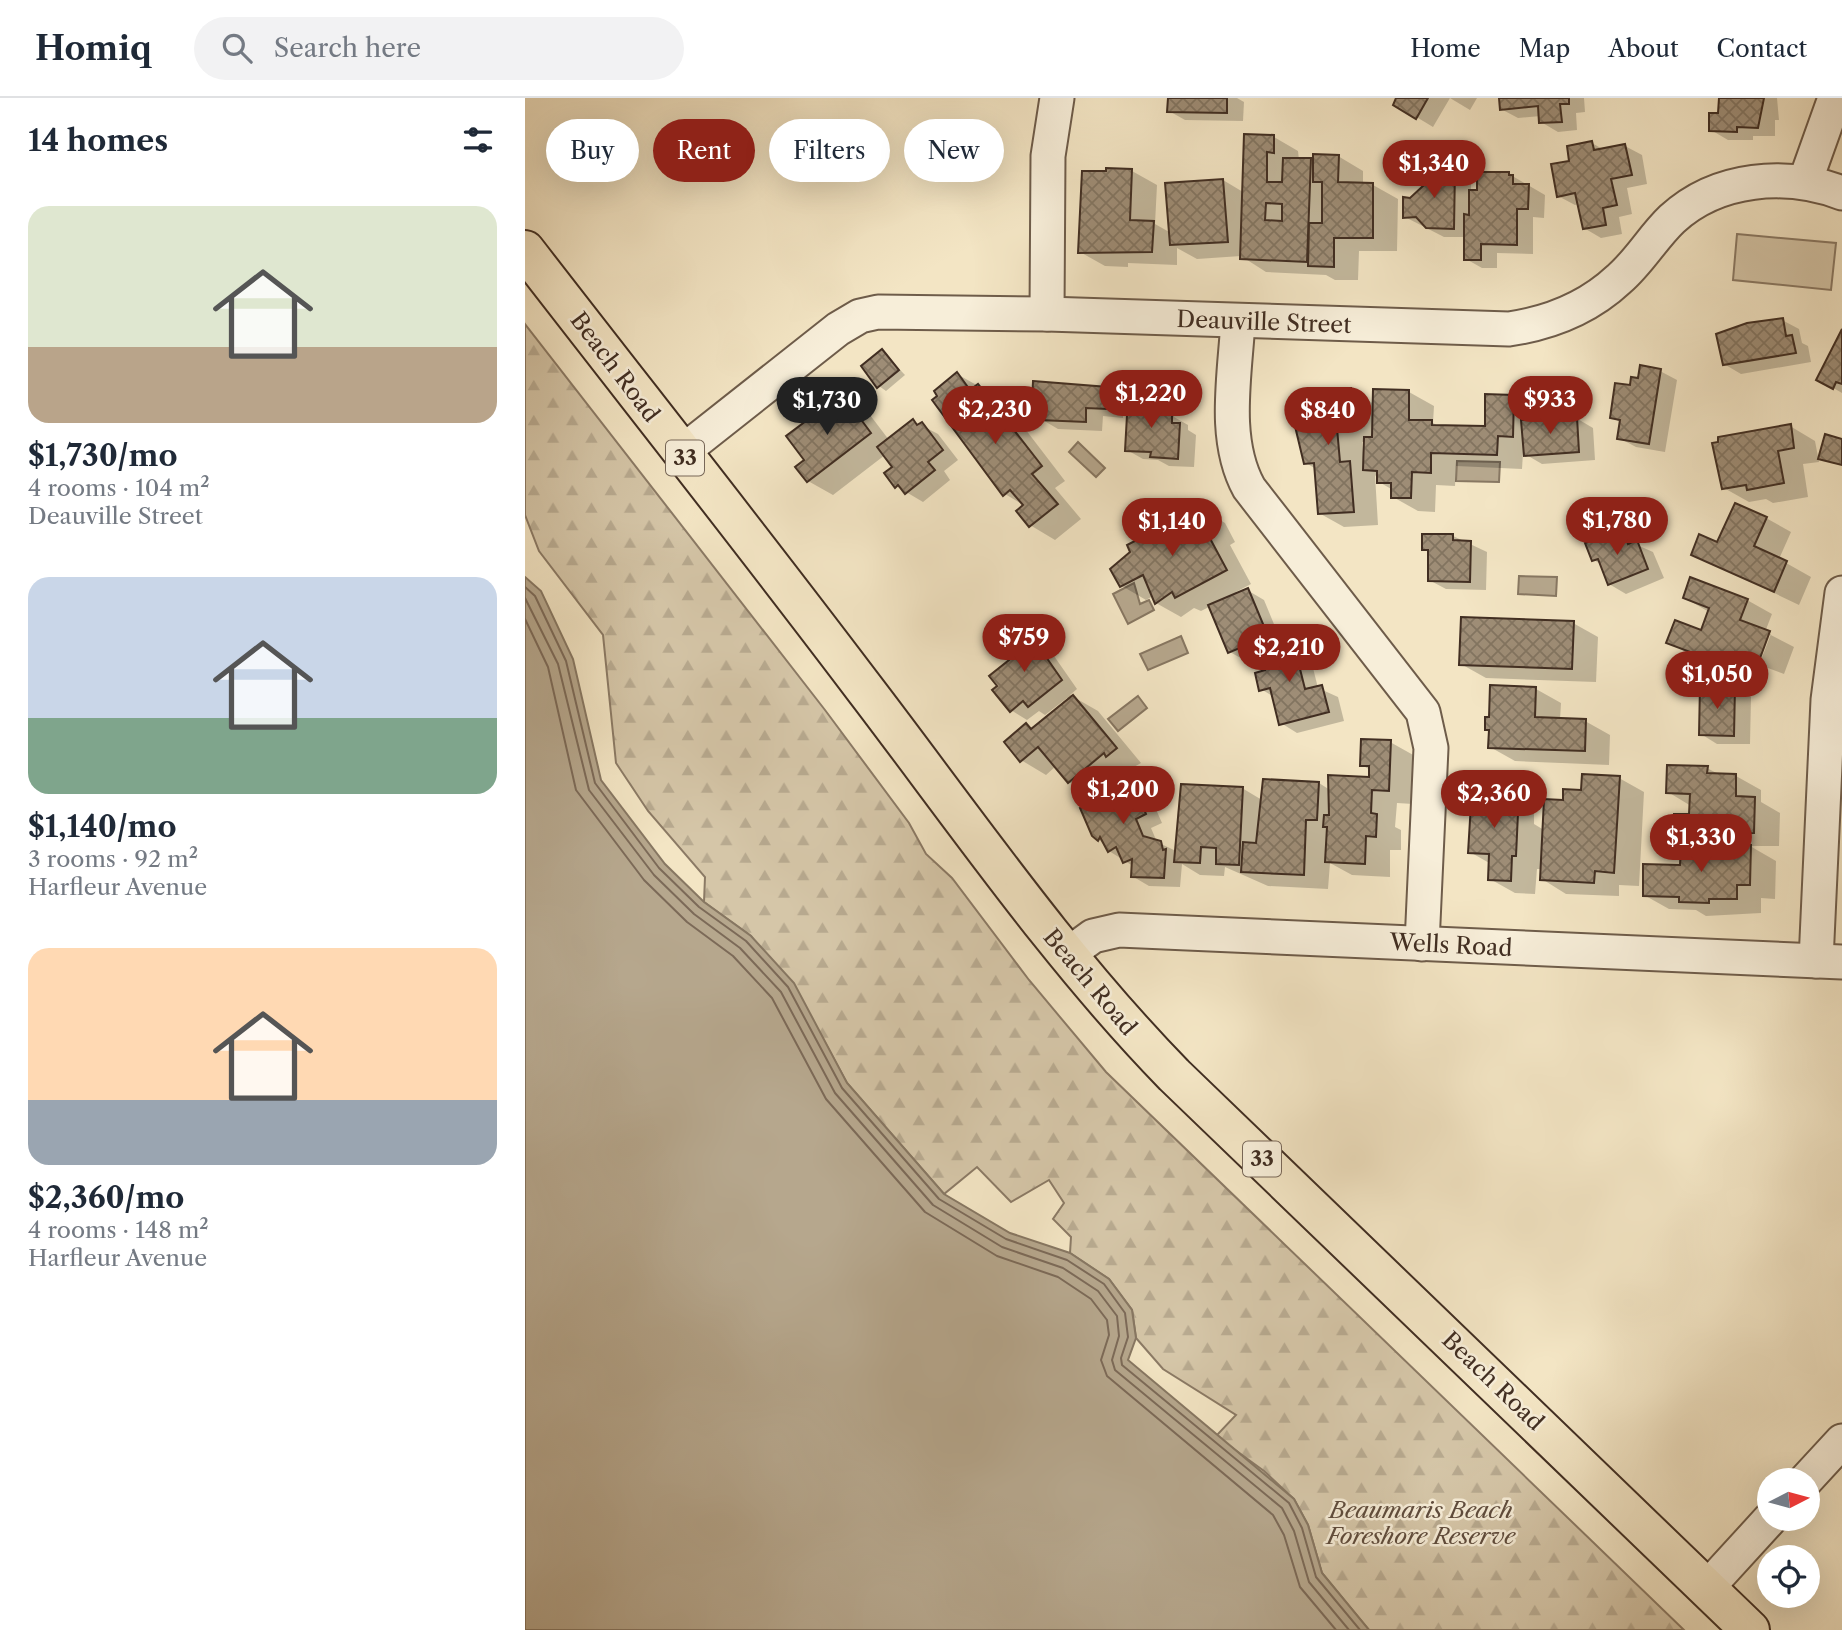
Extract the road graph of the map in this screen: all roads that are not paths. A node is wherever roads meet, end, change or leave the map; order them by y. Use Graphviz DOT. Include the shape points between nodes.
graph roads {
  1 [pos="1057,98"];
  2 [pos="1835,98"];
  3 [pos="1805,182"];
  4 [pos="1842,193"];
  5 [pos="525,250"];
  6 [pos="1047,314"];
  7 [pos="1238,321"];
  8 [pos="681,453"];
  9 [pos="1842,593"];
  10 [pos="1422,944"];
  11 [pos="1067,955"];
  12 [pos="1829,961"];
  13 [pos="1842,1441"];
  14 [pos="1817,1468"];
  15 [pos="1759,1531"];
  16 [pos="1706,1589"];
  17 [pos="1750,1630"];
  1 -- 6 [label="street" via="1048,156"];
  2 -- 3 [label="street"];
  3 -- 4 [label="street, Deauville Street"];
  3 -- 7 [label="street, Deauville Street" via="1743,184 1703,198 1670,221 1604,292 1570,312 1529,326 1477,330"];
  5 -- 8 [label="main road, Beach Road / 33"];
  6 -- 7 [label="street, Deauville Street"];
  6 -- 8 [label="street, Deauville Street" via="896,310 860,316"];
  7 -- 10 [label="street" via="1233,434 1237,466 1249,488 1423,712 1431,748"];
  8 -- 11 [label="main road, Beach Road / 33"];
  9 -- 12 [label="street" via="1828,701"];
  10 -- 11 [label="street, Wells Road" via="1119,930 1093,936"];
  10 -- 12 [label="street, Wells Road"];
  11 -- 16 [label="main road, Beach Road / 33" via="1174,1075"];
  13 -- 14 [label="street"];
  15 -- 16 [label="street"];
  16 -- 17 [label="main road, Beach Road / 33"];
}
